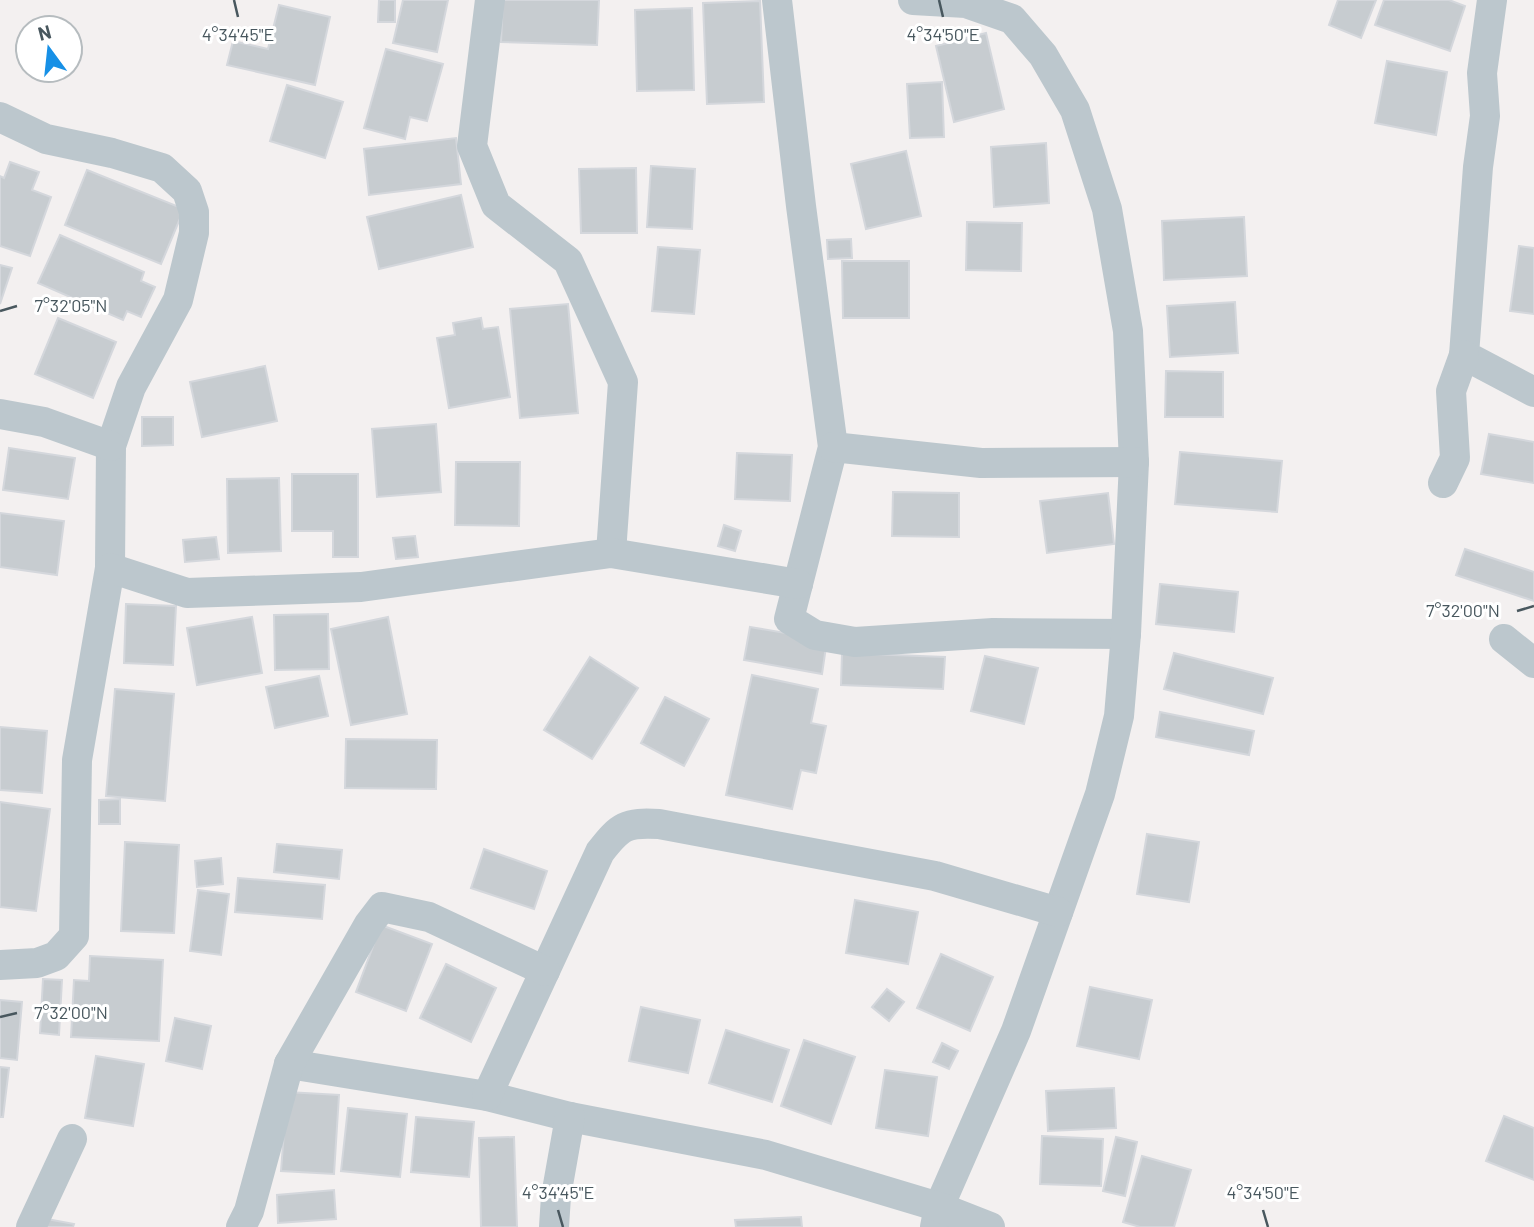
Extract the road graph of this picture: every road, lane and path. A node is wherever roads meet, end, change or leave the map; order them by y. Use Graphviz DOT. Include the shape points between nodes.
graph roads {
  1 [pos="490,0"];
  2 [pos="777,0"];
  3 [pos="913,0"];
  4 [pos="1492,0"];
  5 [pos="0,117"];
  6 [pos="1464,355"];
  7 [pos="1534,393"];
  8 [pos="0,414"];
  9 [pos="111,446"];
  10 [pos="833,447"];
  11 [pos="1134,462"];
  12 [pos="1443,483"];
  13 [pos="611,553"];
  14 [pos="110,568"];
  15 [pos="798,584"];
  16 [pos="1126,634"];
  17 [pos="1504,639"];
  18 [pos="1534,663"];
  19 [pos="1058,912"];
  20 [pos="0,965"];
  21 [pos="545,971"];
  22 [pos="289,1064"];
  23 [pos="487,1096"];
  24 [pos="570,1117"];
  25 [pos="72,1139"];
  26 [pos="937,1217"];
  27 [pos="31,1227"];
  28 [pos="241,1227"];
  29 [pos="554,1227"];
  30 [pos="990,1227"];
  1 -- 13 [label="street" via="472,146 496,205 568,261 623,382"];
  2 -- 10 [label="street"];
  3 -- 11 [label="street" via="966,4 1012,19 1043,55 1074,110 1107,209 1128,331"];
  4 -- 6 [label="street" via="1482,74 1485,116"];
  5 -- 9 [label="street" via="46,139 162,168 187,191 194,233 178,300 131,387"];
  6 -- 7 [label="street"];
  6 -- 12 [label="street" via="1451,391 1455,458"];
  8 -- 9 [label="street" via="44,422"];
  9 -- 14 [label="street"];
  10 -- 11 [label="street" via="981,463"];
  10 -- 15 [label="street"];
  11 -- 16 [label="street"];
  13 -- 14 [label="street" via="361,587 187,593"];
  13 -- 15 [label="street"];
  14 -- 20 [label="street" via="77,760 74,936 56,956"];
  15 -- 16 [label="street" via="789,619 815,635 855,642 993,633"];
  16 -- 19 [label="street" via="1119,716 1103,781"];
  17 -- 18 [label="street"];
  19 -- 21 [label="street" via="935,876 639,823 617,831 600,852"];
  19 -- 26 [label="street" via="1016,1031"];
  21 -- 22 [label="street" via="429,917 382,907"];
  21 -- 23 [label="street"];
  22 -- 23 [label="street"];
  22 -- 28 [label="street"];
  23 -- 24 [label="street"];
  24 -- 26 [label="street" via="766,1155"];
  24 -- 29 [label="street"];
  25 -- 27 [label="street"];
  26 -- 30 [label="street"];
}
